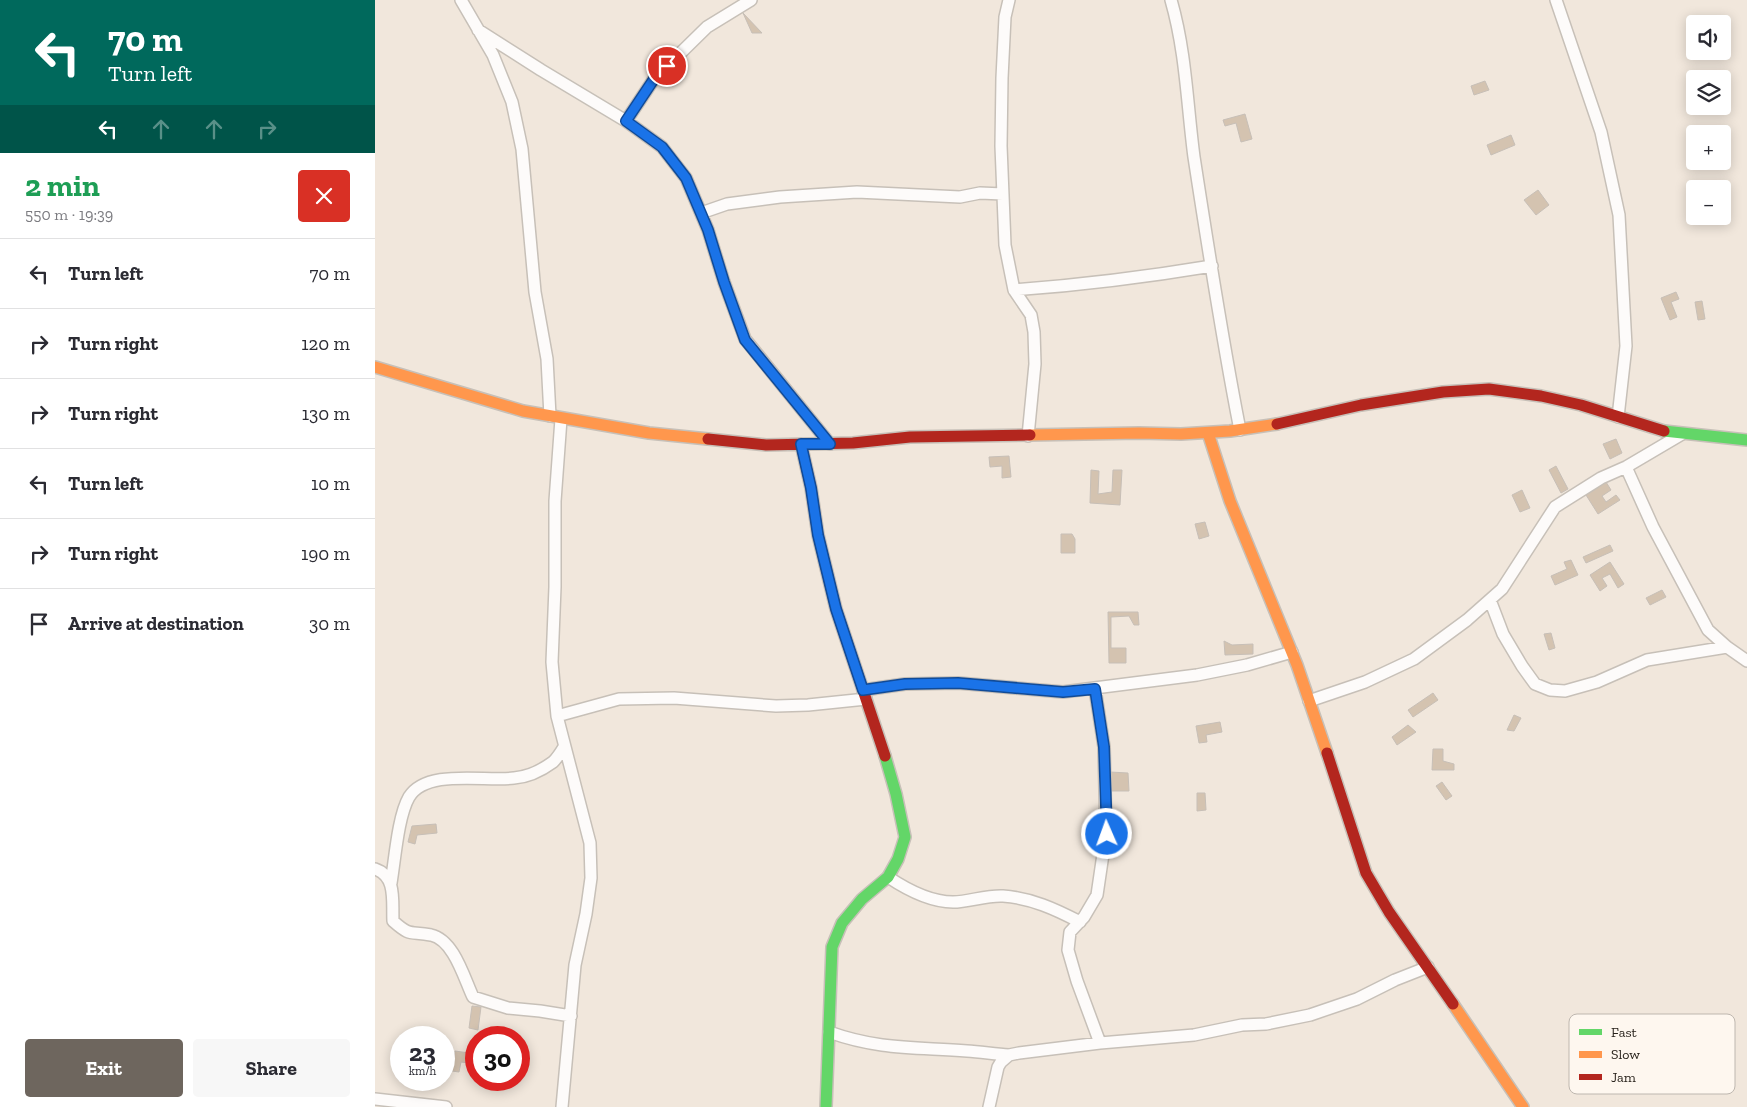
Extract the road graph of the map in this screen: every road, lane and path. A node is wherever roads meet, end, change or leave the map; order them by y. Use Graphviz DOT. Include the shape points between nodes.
graph roads {
  1 [pos="461,0"];
  2 [pos="751,0"];
  3 [pos="1009,0"];
  4 [pos="1171,0"];
  5 [pos="1556,0"];
  6 [pos="478,30"];
  7 [pos="626,121"];
  8 [pos="1003,194"];
  9 [pos="701,213"];
  10 [pos="1212,266"];
  11 [pos="1014,290"];
  12 [pos="375,367"];
  13 [pos="555,417"];
  14 [pos="1618,417"];
  15 [pos="1241,430"];
  16 [pos="1208,433"];
  17 [pos="1682,434"];
  18 [pos="1029,436"];
  19 [pos="1747,440"];
  20 [pos="801,444"];
  21 [pos="830,444"];
  22 [pos="1625,467"];
  23 [pos="1490,600"];
  24 [pos="1727,648"];
  25 [pos="1292,652"];
  26 [pos="1747,661"];
  27 [pos="1095,689"];
  28 [pos="864,694"];
  29 [pos="1309,701"];
  30 [pos="557,716"];
  31 [pos="564,747"];
  32 [pos="375,869"];
  33 [pos="888,877"];
  34 [pos="391,883"];
  35 [pos="1080,922"];
  36 [pos="1428,967"];
  37 [pos="571,1016"];
  38 [pos="829,1032"];
  39 [pos="1100,1043"];
  40 [pos="1009,1056"];
  41 [pos="375,1099"];
  42 [pos="446,1107"];
  43 [pos="562,1107"];
  44 [pos="826,1107"];
  45 [pos="989,1107"];
  46 [pos="1523,1107"];
  1 -- 6 [label="street"];
  2 -- 7 [label="street" via="700,34 654,79"];
  3 -- 8 [label="street" via="1001,78"];
  4 -- 10 [label="street" via="1186,72 1194,155"];
  5 -- 14 [label="street" via="1601,132 1619,215 1626,346"];
  6 -- 7 [label="street"];
  6 -- 13 [label="street" via="493,55 512,102 522,149 535,292"];
  7 -- 9 [label="street" via="662,147 686,178"];
  8 -- 9 [label="street" via="980,193 959,197 857,192 727,204"];
  8 -- 11 [label="street" via="1005,245"];
  9 -- 21 [label="street" via="745,340"];
  10 -- 11 [label="street" via="1071,286"];
  10 -- 15 [label="street" via="1221,335"];
  11 -- 18 [label="street" via="1031,315 1033,332 1035,364"];
  12 -- 13 [label="street" via="523,411"];
  13 -- 20 [label="street" via="649,433 765,445"];
  13 -- 30 [label="street" via="552,662"];
  14 -- 15 [label="street" via="1541,396 1489,389 1443,392 1370,404"];
  14 -- 17 [label="street"];
  15 -- 16 [label="street"];
  16 -- 18 [label="street"];
  16 -- 25 [label="street" via="1230,502"];
  17 -- 19 [label="street"];
  17 -- 22 [label="street"];
  18 -- 21 [label="street" via="910,437"];
  20 -- 21 [label="street"];
  20 -- 28 [label="street" via="836,609"];
  22 -- 23 [label="street" via="1555,507 1507,581"];
  22 -- 24 [label="street" via="1708,630"];
  23 -- 24 [label="street" via="1503,634 1522,666 1535,684 1550,690 1565,691 1597,682 1647,660"];
  23 -- 29 [label="street" via="1414,659 1365,682"];
  24 -- 26 [label="street"];
  25 -- 27 [label="street" via="1197,675"];
  25 -- 29 [label="street"];
  27 -- 28 [label="street" via="1063,692 958,683 905,684"];
  27 -- 35 [label="street" via="1104,747 1107,834 1097,895"];
  28 -- 30 [label="street" via="808,705 776,706 674,698 619,700"];
  28 -- 33 [label="street" via="896,794 905,837"];
  29 -- 36 [label="street" via="1366,873"];
  30 -- 31 [label="street"];
  31 -- 34 [label="street" via="554,761 538,771 515,778 449,779 417,788 402,815"];
  31 -- 37 [label="street" via="590,843 591,878 587,914 575,965"];
  32 -- 34 [label="street"];
  33 -- 35 [label="street" via="931,898 952,902 1002,896 1051,907"];
  33 -- 38 [label="street" via="862,898 842,923 832,947"];
  34 -- 37 [label="street" via="393,921 406,932 433,935 447,945 457,959 473,997 508,1008"];
  35 -- 39 [label="street" via="1070,932 1068,950"];
  36 -- 39 [label="street" via="1357,999 1309,1015 1195,1035"];
  36 -- 46 [label="street"];
  37 -- 43 [label="street"];
  38 -- 40 [label="street" via="875,1045"];
  38 -- 44 [label="street"];
  39 -- 40 [label="street"];
  40 -- 45 [label="street" via="998,1067"];
  41 -- 42 [label="street"];
}
